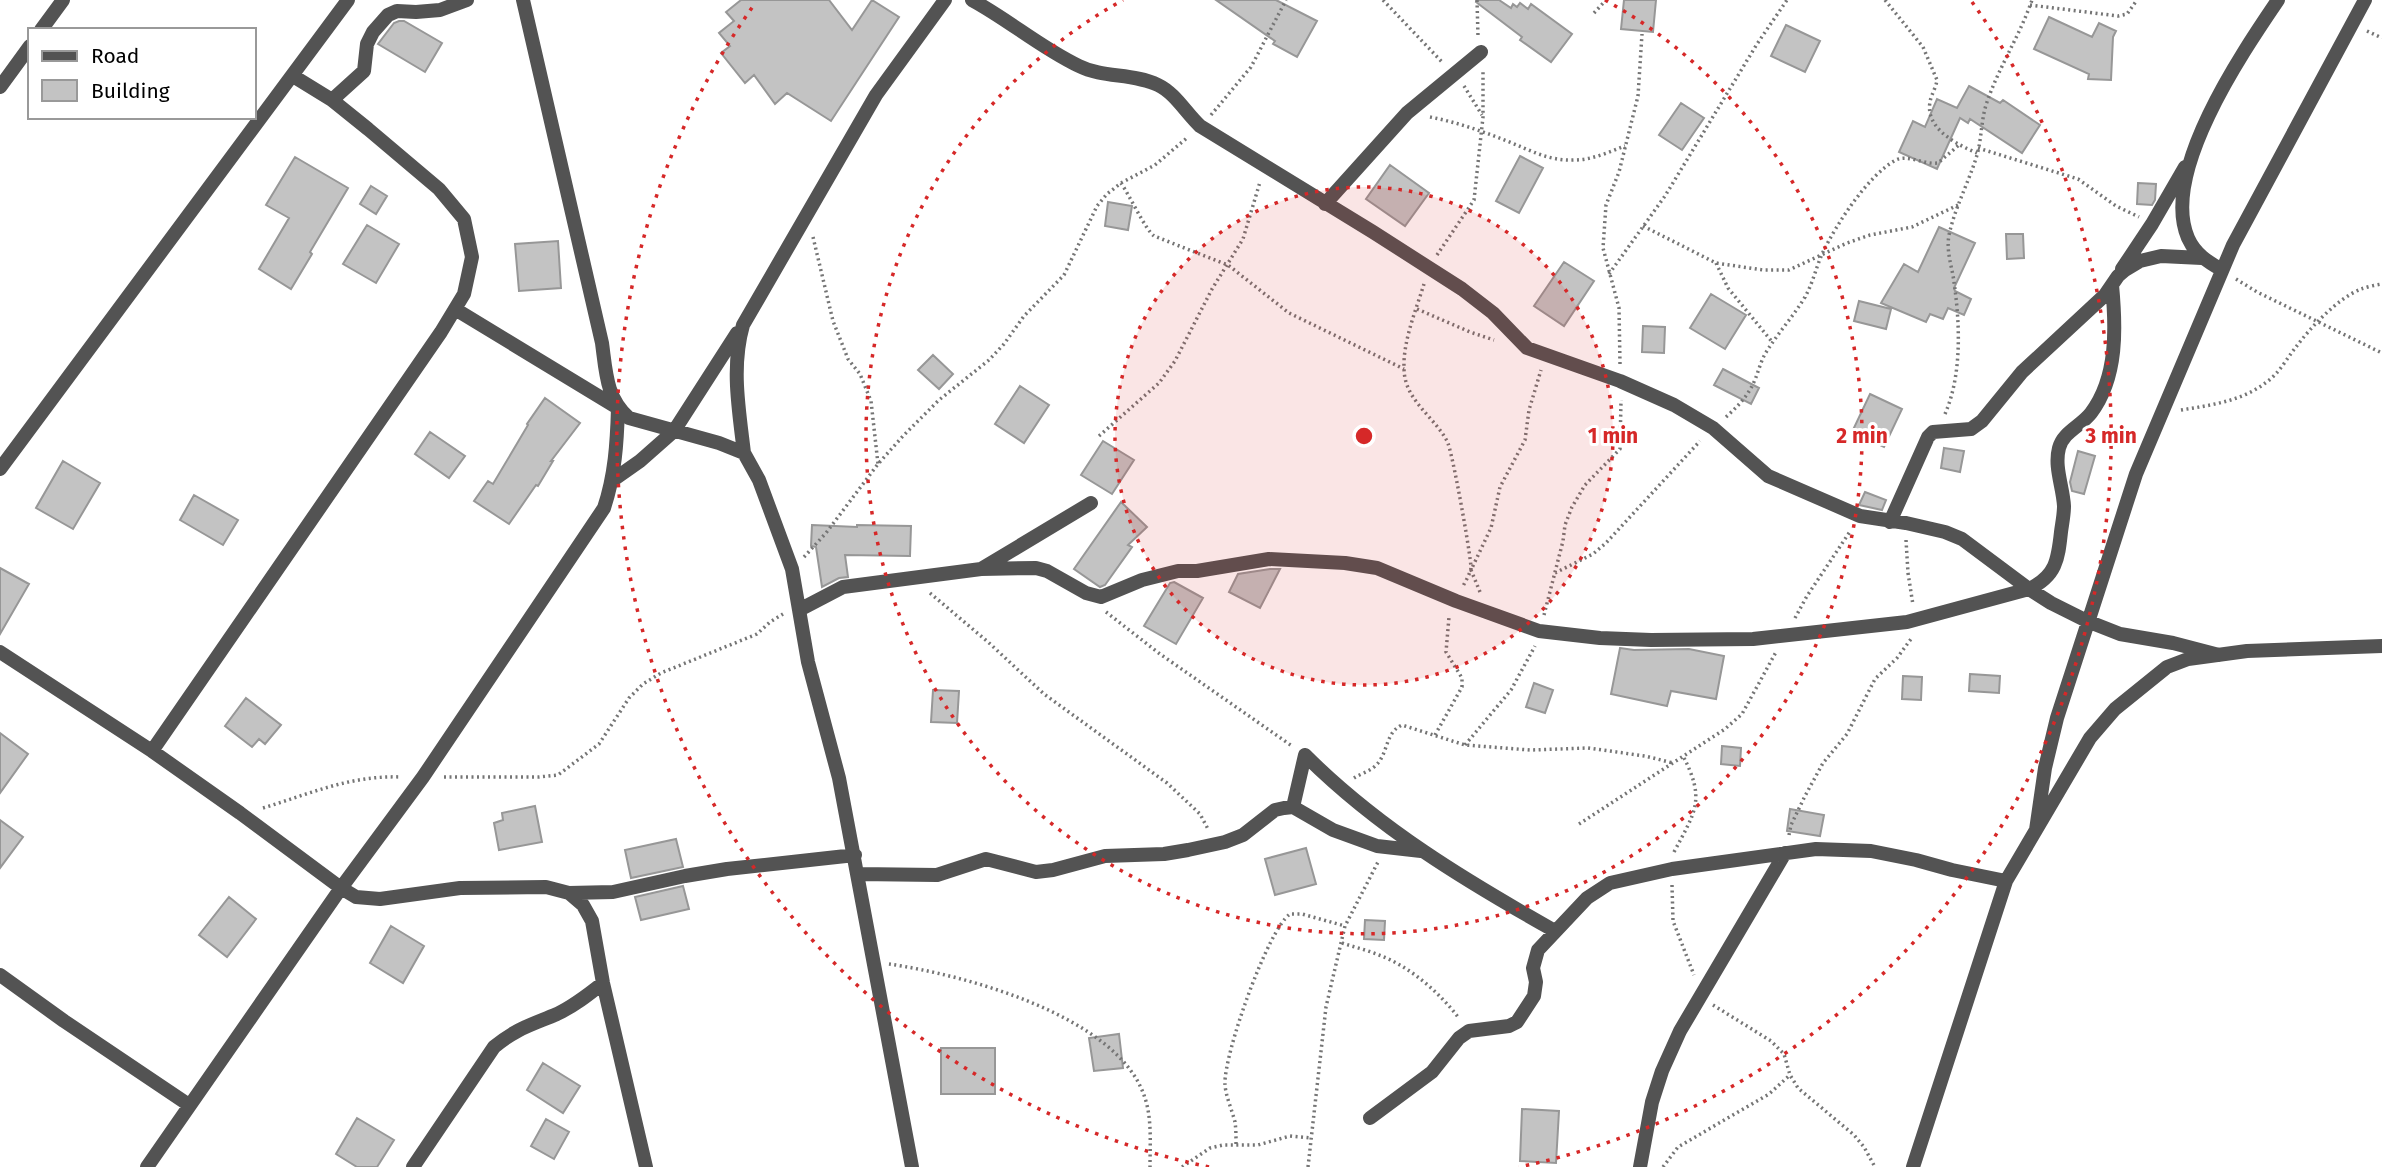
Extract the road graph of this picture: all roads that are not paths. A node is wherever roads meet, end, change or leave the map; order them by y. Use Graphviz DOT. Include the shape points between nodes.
graph roads {
  1 [pos="63,0"];
  2 [pos="348,0"];
  3 [pos="467,0"];
  4 [pos="523,0"];
  5 [pos="945,0"];
  6 [pos="972,0"];
  7 [pos="2278,0"];
  8 [pos="2365,0"];
  9 [pos="42,28"];
  10 [pos="28,49"];
  11 [pos="1481,52"];
  12 [pos="293,76"];
  13 [pos="0,87"];
  14 [pos="332,100"];
  15 [pos="2190,160"];
  16 [pos="1325,204"];
  17 [pos="2202,258"];
  18 [pos="2222,271"];
  19 [pos="2115,280"];
  20 [pos="455,309"];
  21 [pos="743,325"];
  22 [pos="618,408"];
  23 [pos="674,430"];
  24 [pos="744,453"];
  25 [pos="0,469"];
  26 [pos="613,480"];
  27 [pos="1091,503"];
  28 [pos="1890,522"];
  29 [pos="981,569"];
  30 [pos="2029,589"];
  31 [pos="799,610"];
  32 [pos="2087,621"];
  33 [pos="2382,646"];
  34 [pos="0,652"];
  35 [pos="2218,654"];
  36 [pos="152,751"];
  37 [pos="1293,807"];
  38 [pos="2036,830"];
  39 [pos="1422,851"];
  40 [pos="1785,853"];
  41 [pos="855,855"];
  42 [pos="858,874"];
  43 [pos="2006,881"];
  44 [pos="341,888"];
  45 [pos="569,893"];
  46 [pos="1555,931"];
  47 [pos="0,975"];
  48 [pos="603,983"];
  49 [pos="189,1105"];
  50 [pos="1370,1118"];
  51 [pos="146,1167"];
  52 [pos="413,1167"];
  53 [pos="646,1167"];
  54 [pos="912,1167"];
  55 [pos="1640,1167"];
  56 [pos="1913,1167"];
  1 -- 9 [label="street"];
  2 -- 12 [label="street"];
  3 -- 14 [label="street" via="440,10 388,15 367,44 364,71"];
  4 -- 22 [label="street" via="610,394"];
  5 -- 21 [label="street" via="876,95"];
  6 -- 16 [label="street" via="1083,68 1159,85 1177,98 1200,126"];
  7 -- 15 [label="street" via="2218,100"];
  8 -- 18 [label="street"];
  10 -- 13 [label="street"];
  11 -- 16 [label="street" via="1407,113"];
  12 -- 14 [label="street"];
  12 -- 25 [label="street"];
  14 -- 20 [label="street" via="439,189 464,219 472,257 464,294"];
  15 -- 17 [label="street" via="2181,209 2189,240"];
  15 -- 19 [label="street"];
  16 -- 28 [label="street" via="1462,289 1527,348 1674,405 1713,428 1768,476 1860,516"];
  17 -- 18 [label="street"];
  17 -- 19 [label="street" via="2161,256 2140,261"];
  18 -- 32 [label="street" via="2136,474"];
  19 -- 28 [label="street" via="2105,295 2021,372 1982,421 1971,429 1937,431 1928,437"];
  19 -- 30 [label="street" via="2115,339 2109,374 2089,416 2062,438 2057,461 2064,507 2058,557 2043,582"];
  20 -- 22 [label="street"];
  20 -- 36 [label="street"];
  21 -- 23 [label="street"];
  21 -- 24 [label="street" via="736,364"];
  22 -- 23 [label="street" via="629,418"];
  22 -- 26 [label="street"];
  23 -- 24 [label="street"];
  23 -- 26 [label="street"];
  24 -- 31 [label="street" via="759,480 792,569"];
  26 -- 44 [label="street" via="604,508 423,777"];
  27 -- 29 [label="street"];
  28 -- 30 [label="street" via="1962,539"];
  29 -- 30 [label="street" via="1036,568 1094,596 1106,596 1161,574 1269,559 1345,563 1377,568 1539,631 1651,640 1753,639 1916,620"];
  29 -- 31 [label="street" via="844,587"];
  30 -- 32 [label="street"];
  31 -- 41 [label="street"];
  32 -- 35 [label="street" via="2120,634"];
  32 -- 38 [label="street" via="2057,718"];
  33 -- 35 [label="street"];
  34 -- 36 [label="street"];
  35 -- 38 [label="street" via="2167,667 2115,709 2090,738"];
  36 -- 44 [label="street"];
  37 -- 39 [label="street" via="1333,830 1386,848"];
  37 -- 39 [label="street" via="1305,755 1338,788"];
  37 -- 42 [label="street" via="1275,810 1243,835 1164,854 1105,856 1036,872 986,859 937,875"];
  38 -- 43 [label="street"];
  39 -- 46 [label="street"];
  40 -- 43 [label="street" via="1871,851"];
  40 -- 46 [label="street" via="1609,883"];
  40 -- 55 [label="street" via="1680,1031 1651,1102"];
  41 -- 42 [label="street"];
  41 -- 45 [label="street" via="706,873 613,892"];
  42 -- 54 [label="street"];
  43 -- 56 [label="street"];
  44 -- 45 [label="street" via="368,899 507,886"];
  44 -- 49 [label="street"];
  45 -- 48 [label="street" via="592,921"];
  46 -- 50 [label="street" via="1534,960 1534,996 1521,1017 1509,1026 1469,1031 1433,1072"];
  47 -- 49 [label="street"];
  48 -- 52 [label="street" via="580,1002 528,1023 494,1047"];
  48 -- 53 [label="street"];
  49 -- 51 [label="street"];
}
